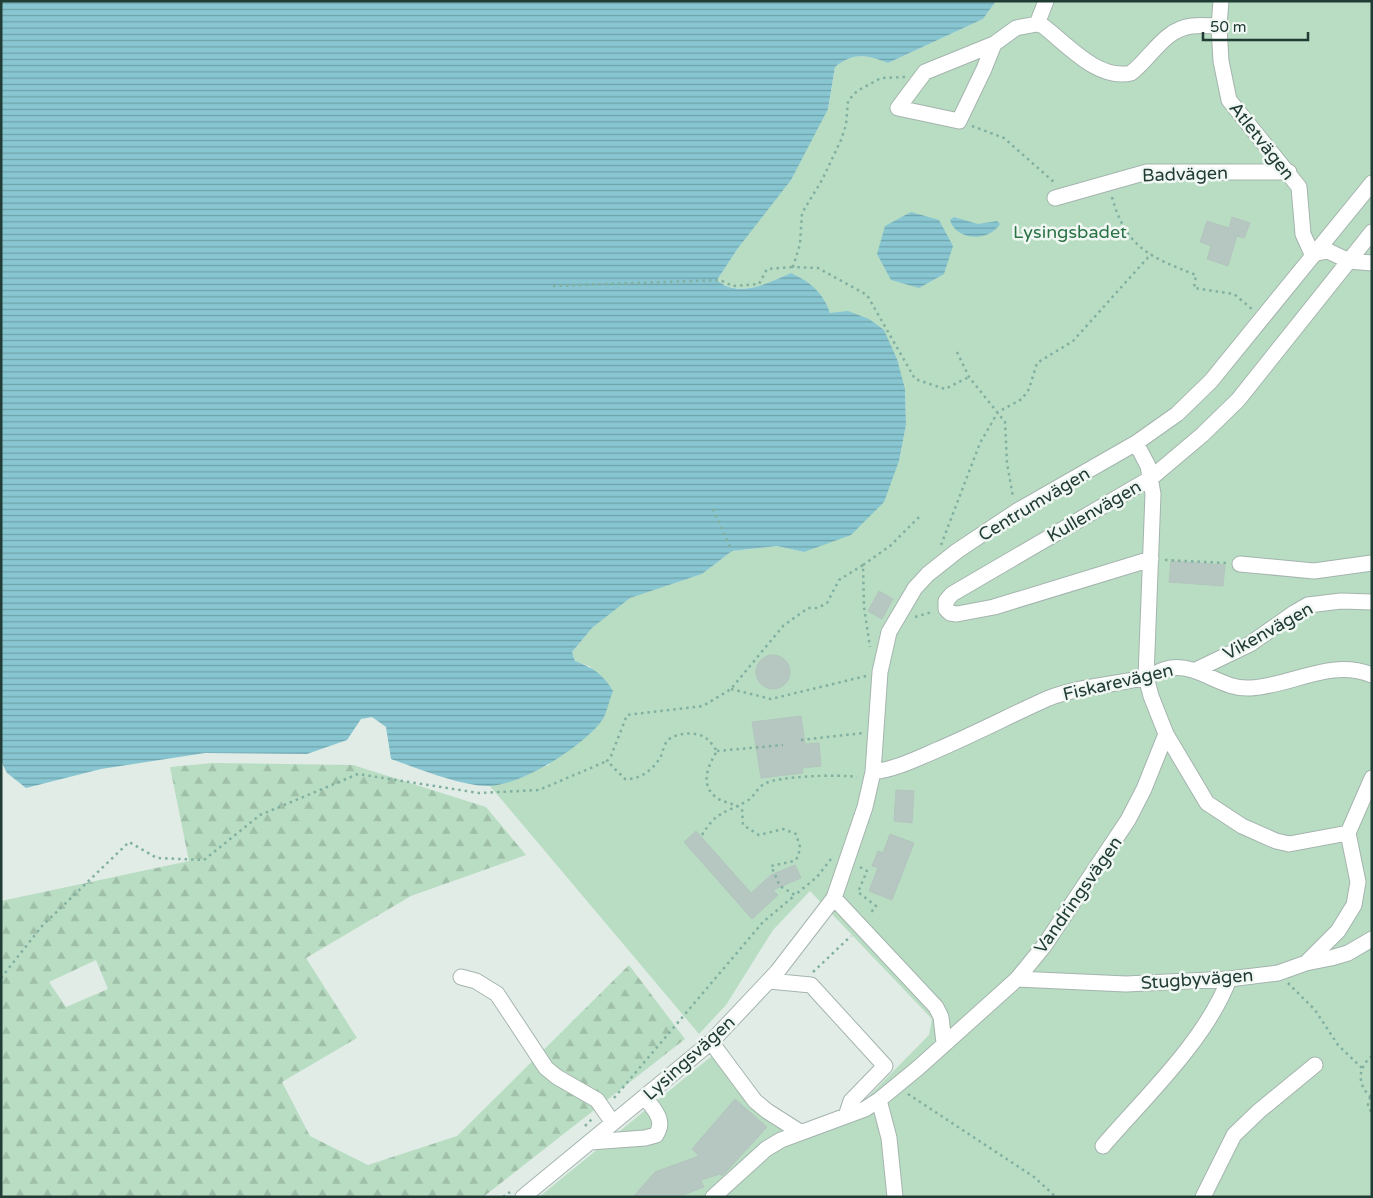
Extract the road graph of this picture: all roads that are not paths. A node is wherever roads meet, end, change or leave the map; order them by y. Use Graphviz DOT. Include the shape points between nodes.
graph roads {
  1 [pos="1046,1"];
  2 [pos="1221,1"];
  3 [pos="1037,24"];
  4 [pos="1219,26"];
  5 [pos="994,44"];
  6 [pos="1289,172"];
  7 [pos="1372,183"];
  8 [pos="1062,197"];
  9 [pos="1372,232"];
  10 [pos="1312,254"];
  11 [pos="1349,261"];
  12 [pos="1372,263"];
  13 [pos="1136,443"];
  14 [pos="1151,478"];
  15 [pos="1151,559"];
  16 [pos="1372,563"];
  17 [pos="1240,564"];
  18 [pos="1372,602"];
  19 [pos="1196,670"];
  20 [pos="1372,676"];
  21 [pos="1146,677"];
  22 [pos="1166,734"];
  23 [pos="872,776"];
  24 [pos="1372,778"];
  25 [pos="1348,833"];
  26 [pos="834,898"];
  27 [pos="1372,939"];
  28 [pos="1306,963"];
  29 [pos="461,977"];
  30 [pos="1017,979"];
  31 [pos="1229,979"];
  32 [pos="769,982"];
  33 [pos="711,1042"];
  34 [pos="944,1043"];
  35 [pos="1315,1065"];
  36 [pos="645,1097"];
  37 [pos="879,1100"];
  38 [pos="846,1116"];
  39 [pos="613,1124"];
  40 [pos="800,1132"];
  41 [pos="590,1142"];
  42 [pos="1103,1146"];
  43 [pos="517,1194"];
  44 [pos="714,1197"];
  45 [pos="895,1197"];
  46 [pos="1203,1197"];
  1 -- 3 [label="street"];
  2 -- 4 [label="street, Atletvägen"];
  3 -- 4 [label="street" via="1106,72 1124,75 1141,66 1168,36 1180,29"];
  3 -- 5 [label="street" via="1016,28"];
  4 -- 6 [label="street, Atletvägen" via="1221,61 1229,100"];
  5 -- 5 [label="street" via="959,120 898,108 918,78 933,66"];
  6 -- 8 [label="street, Badvägen" via="1147,172"];
  6 -- 10 [label="street, Atletvägen" via="1299,187 1303,234"];
  7 -- 10 [label="street, Centrumvägen"];
  9 -- 11 [label="street, Kullenvägen"];
  10 -- 11 [label="street" via="1328,251"];
  10 -- 13 [label="street, Centrumvägen" via="1211,381 1177,414"];
  11 -- 12 [label="street"];
  11 -- 14 [label="street, Kullenvägen" via="1238,400 1202,436"];
  13 -- 14 [label="street"];
  13 -- 23 [label="street, Centrumvägen" via="1017,511 943,561 915,588 889,632 880,672"];
  14 -- 15 [label="street"];
  14 -- 15 [label="street, Kullenvägen" via="952,594 946,601 946,609 957,614 994,607"];
  15 -- 21 [label="street"];
  16 -- 17 [label="street" via="1314,571"];
  18 -- 19 [label="street, Vikenvägen" via="1308,605 1250,644"];
  19 -- 20 [label="street, Fiskarevägen" via="1232,687 1249,688 1334,669"];
  19 -- 21 [label="street, Fiskarevägen" via="1170,668"];
  21 -- 22 [label="street"];
  21 -- 23 [label="street, Fiskarevägen" via="1090,687 1042,701"];
  22 -- 25 [label="street" via="1207,803 1228,818 1289,844"];
  22 -- 30 [label="street, Vandringsvägen" via="1128,820 1044,946"];
  23 -- 26 [label="street, Centrumvägen" via="865,807"];
  24 -- 25 [label="street"];
  25 -- 28 [label="street" via="1358,882 1354,905 1338,931"];
  26 -- 32 [label="street, Lysingsvägen"];
  26 -- 34 [label="street" via="936,1007"];
  27 -- 28 [label="street, Stugbyvägen" via="1348,953"];
  28 -- 31 [label="street, Stugbyvägen" via="1278,973"];
  29 -- 39 [label="street" via="476,981 497,994 546,1068 597,1100"];
  30 -- 31 [label="street, Stugbyvägen" via="1126,984"];
  30 -- 34 [label="street, Vandringsvägen"];
  31 -- 42 [label="street" via="1213,1014 1186,1050"];
  32 -- 33 [label="street, Lysingsvägen"];
  32 -- 38 [label="street" via="812,985 885,1066 851,1101"];
  33 -- 36 [label="street, Lysingsvägen"];
  33 -- 40 [label="street" via="755,1100"];
  34 -- 37 [label="street, Vandringsvägen"];
  35 -- 46 [label="street" via="1234,1135"];
  36 -- 39 [label="street, Lysingsvägen"];
  36 -- 41 [label="street" via="660,1118 660,1129 656,1135"];
  37 -- 38 [label="street, Vandringsvägen"];
  37 -- 45 [label="street" via="889,1138"];
  38 -- 40 [label="street, Vandringsvägen"];
  39 -- 41 [label="street, Lysingsvägen"];
  40 -- 44 [label="street, Vandringsvägen" via="766,1150"];
  41 -- 43 [label="street, Lysingsvägen"];
}
